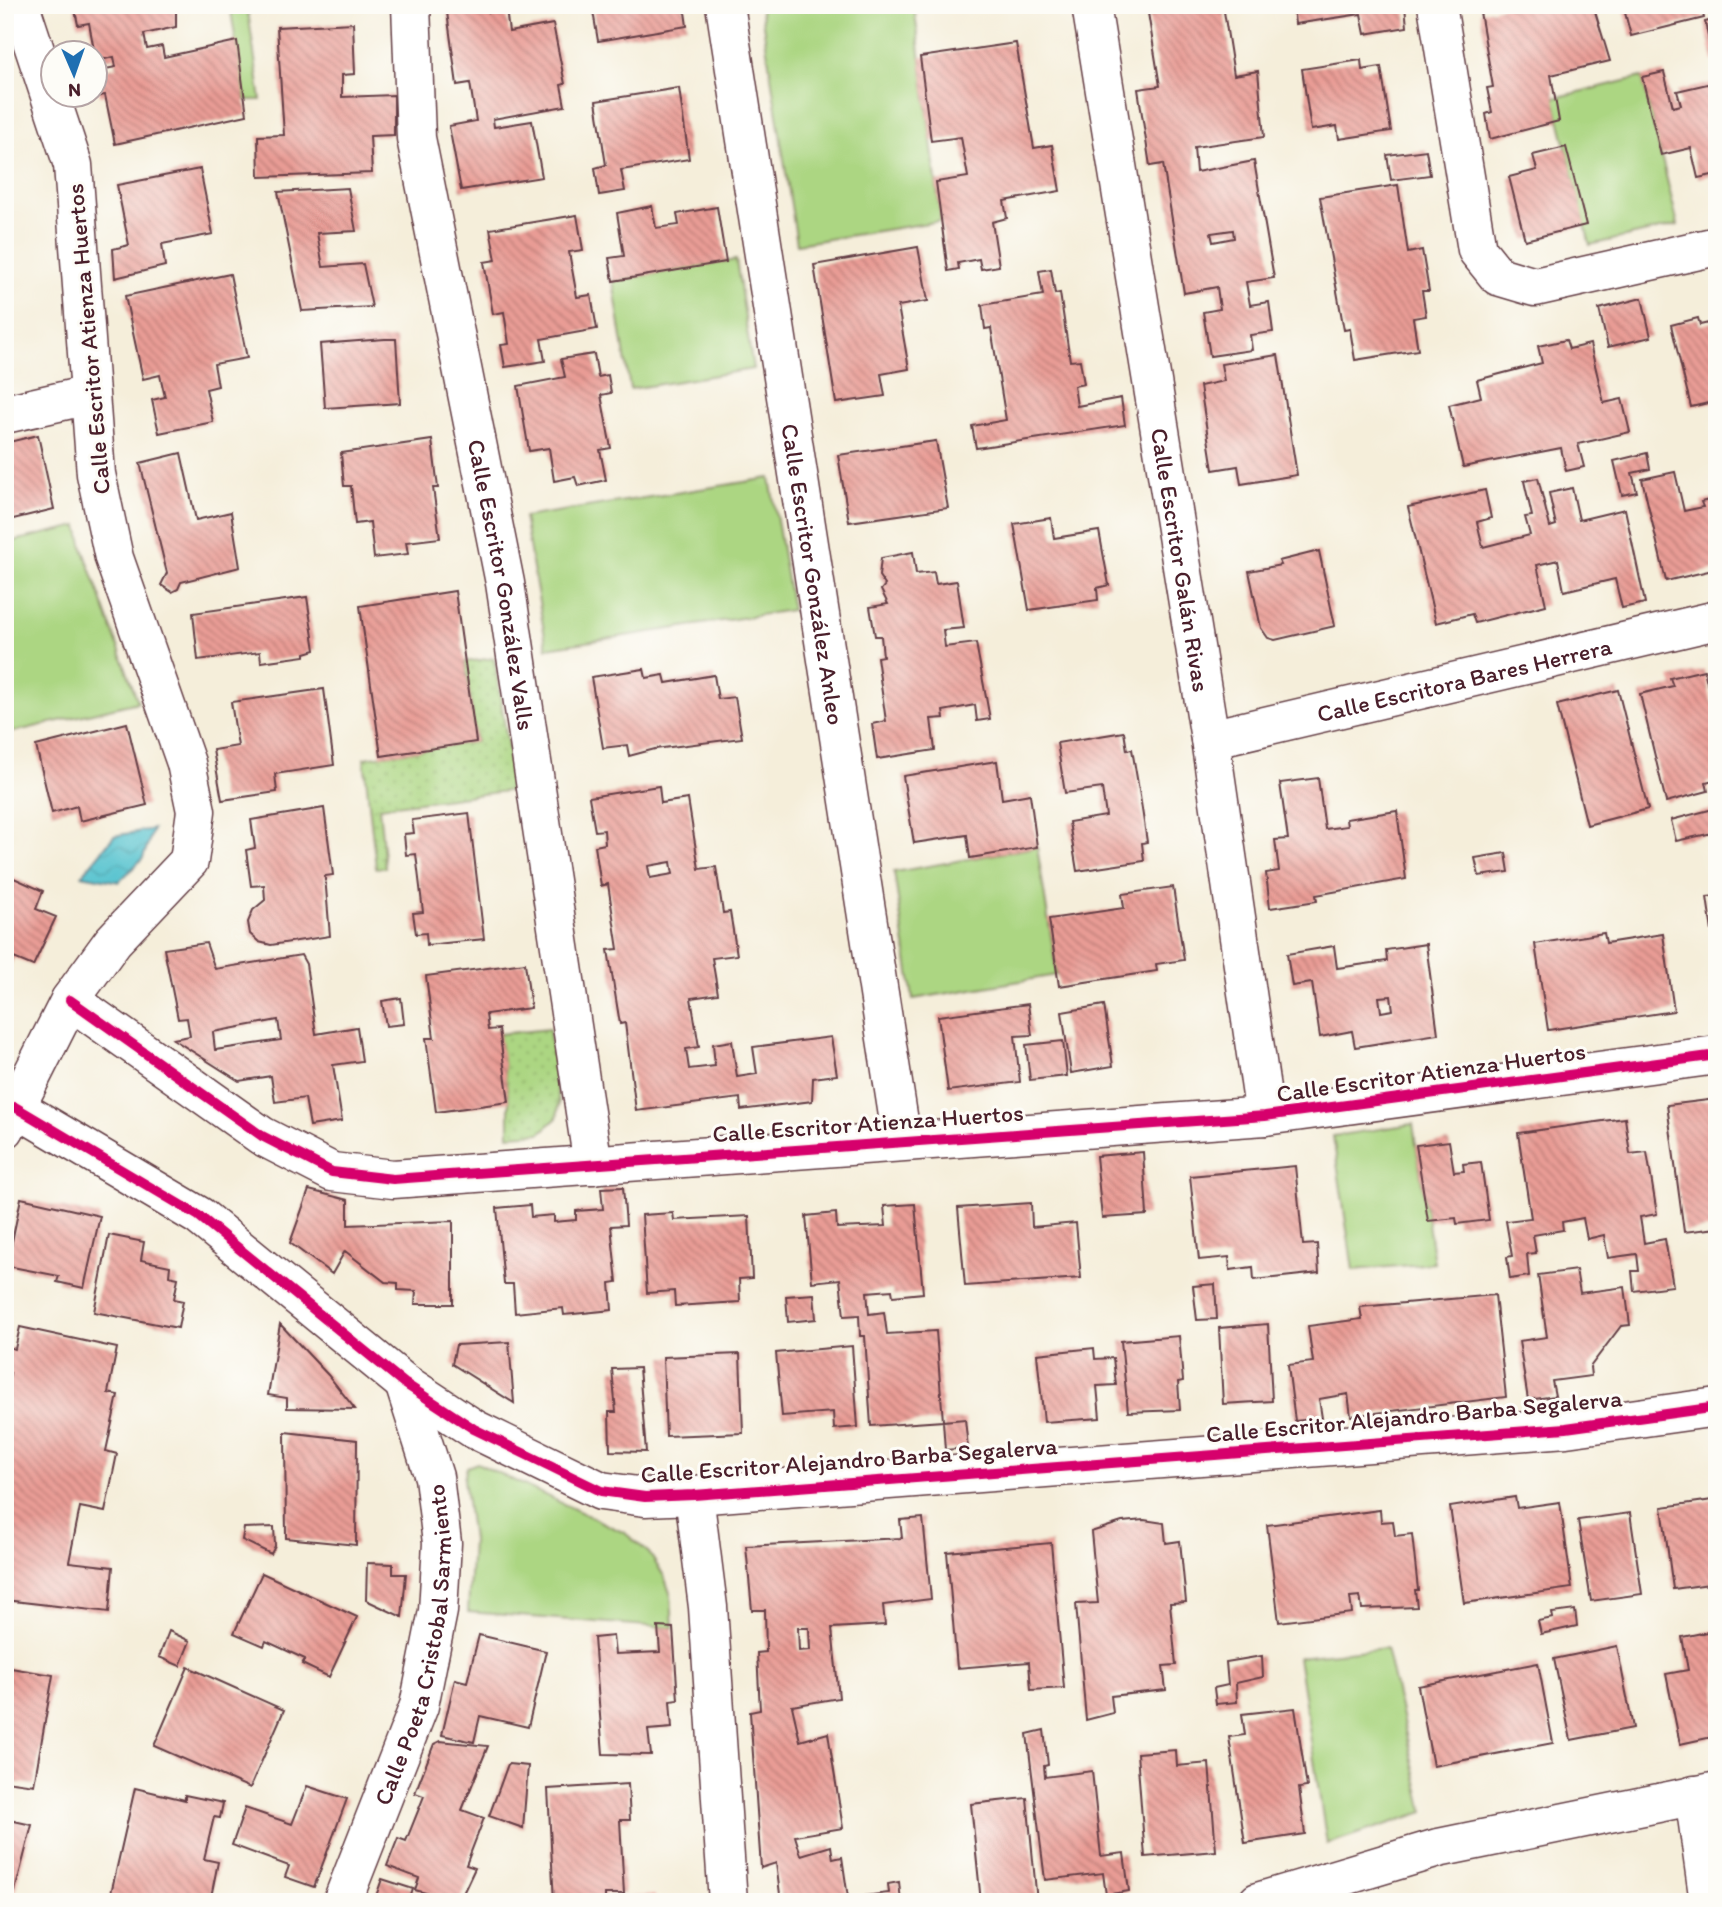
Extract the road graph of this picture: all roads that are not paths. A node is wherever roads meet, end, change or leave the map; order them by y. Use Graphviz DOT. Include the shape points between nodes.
graph roads {
  1 [pos="20,5"];
  2 [pos="411,5"];
  3 [pos="725,5"];
  4 [pos="1091,5"];
  5 [pos="1437,5"];
  6 [pos="1717,246"];
  7 [pos="89,395"];
  8 [pos="5,414"];
  9 [pos="1717,620"];
  10 [pos="1210,739"];
  11 [pos="70,1000"];
  12 [pos="1717,1055"];
  13 [pos="1265,1116"];
  14 [pos="10,1118"];
  15 [pos="902,1141"];
  16 [pos="593,1165"];
  17 [pos="404,1383"];
  18 [pos="1717,1407"];
  19 [pos="694,1494"];
  20 [pos="1705,1793"];
  21 [pos="342,1902"];
  22 [pos="728,1902"];
  23 [pos="1258,1902"];
  24 [pos="1709,1902"];
  1 -- 7 [label="street, Calle Escritor Atienza Huertos" via="73,165"];
  2 -- 16 [label="street, Calle Escritor González Valls" via="416,138 506,583"];
  3 -- 15 [label="street, Calle Escritor González Anleo"];
  4 -- 10 [label="street, Calle Escritor Galán Rivas"];
  5 -- 6 [label="street" via="1477,250 1498,276 1535,287"];
  7 -- 8 [label="street"];
  7 -- 11 [label="street, Calle Escritor Atienza Huertos" via="96,474 114,558 186,763 196,811 189,861 113,941"];
  9 -- 10 [label="street, Calle Escritora Bares Herrera"];
  10 -- 13 [label="street, Calle Escritor Galán Rivas"];
  11 -- 14 [label="street, Calle Escritor Atienza Huertos"];
  11 -- 16 [label="street, Calle Escritor Atienza Huertos" via="262,1136 332,1172 393,1179"];
  12 -- 13 [label="street, Calle Escritor Atienza Huertos"];
  13 -- 15 [label="street, Calle Escritor Atienza Huertos"];
  14 -- 17 [label="street, Calle Escritor Alejandro Barba Segalerva" via="199,1216"];
  15 -- 16 [label="street, Calle Escritor Atienza Huertos"];
  17 -- 19 [label="street, Calle Escritor Alejandro Barba Segalerva" via="474,1429 601,1491 645,1497"];
  17 -- 21 [label="street, Calle Poeta Cristobal Sarmiento" via="434,1477 442,1543 438,1611 419,1706"];
  18 -- 19 [label="street, Calle Escritor Alejandro Barba Segalerva" via="1566,1429"];
  19 -- 22 [label="street" via="708,1607"];
  20 -- 23 [label="street" via="1438,1847"];
  20 -- 24 [label="street"];
}
